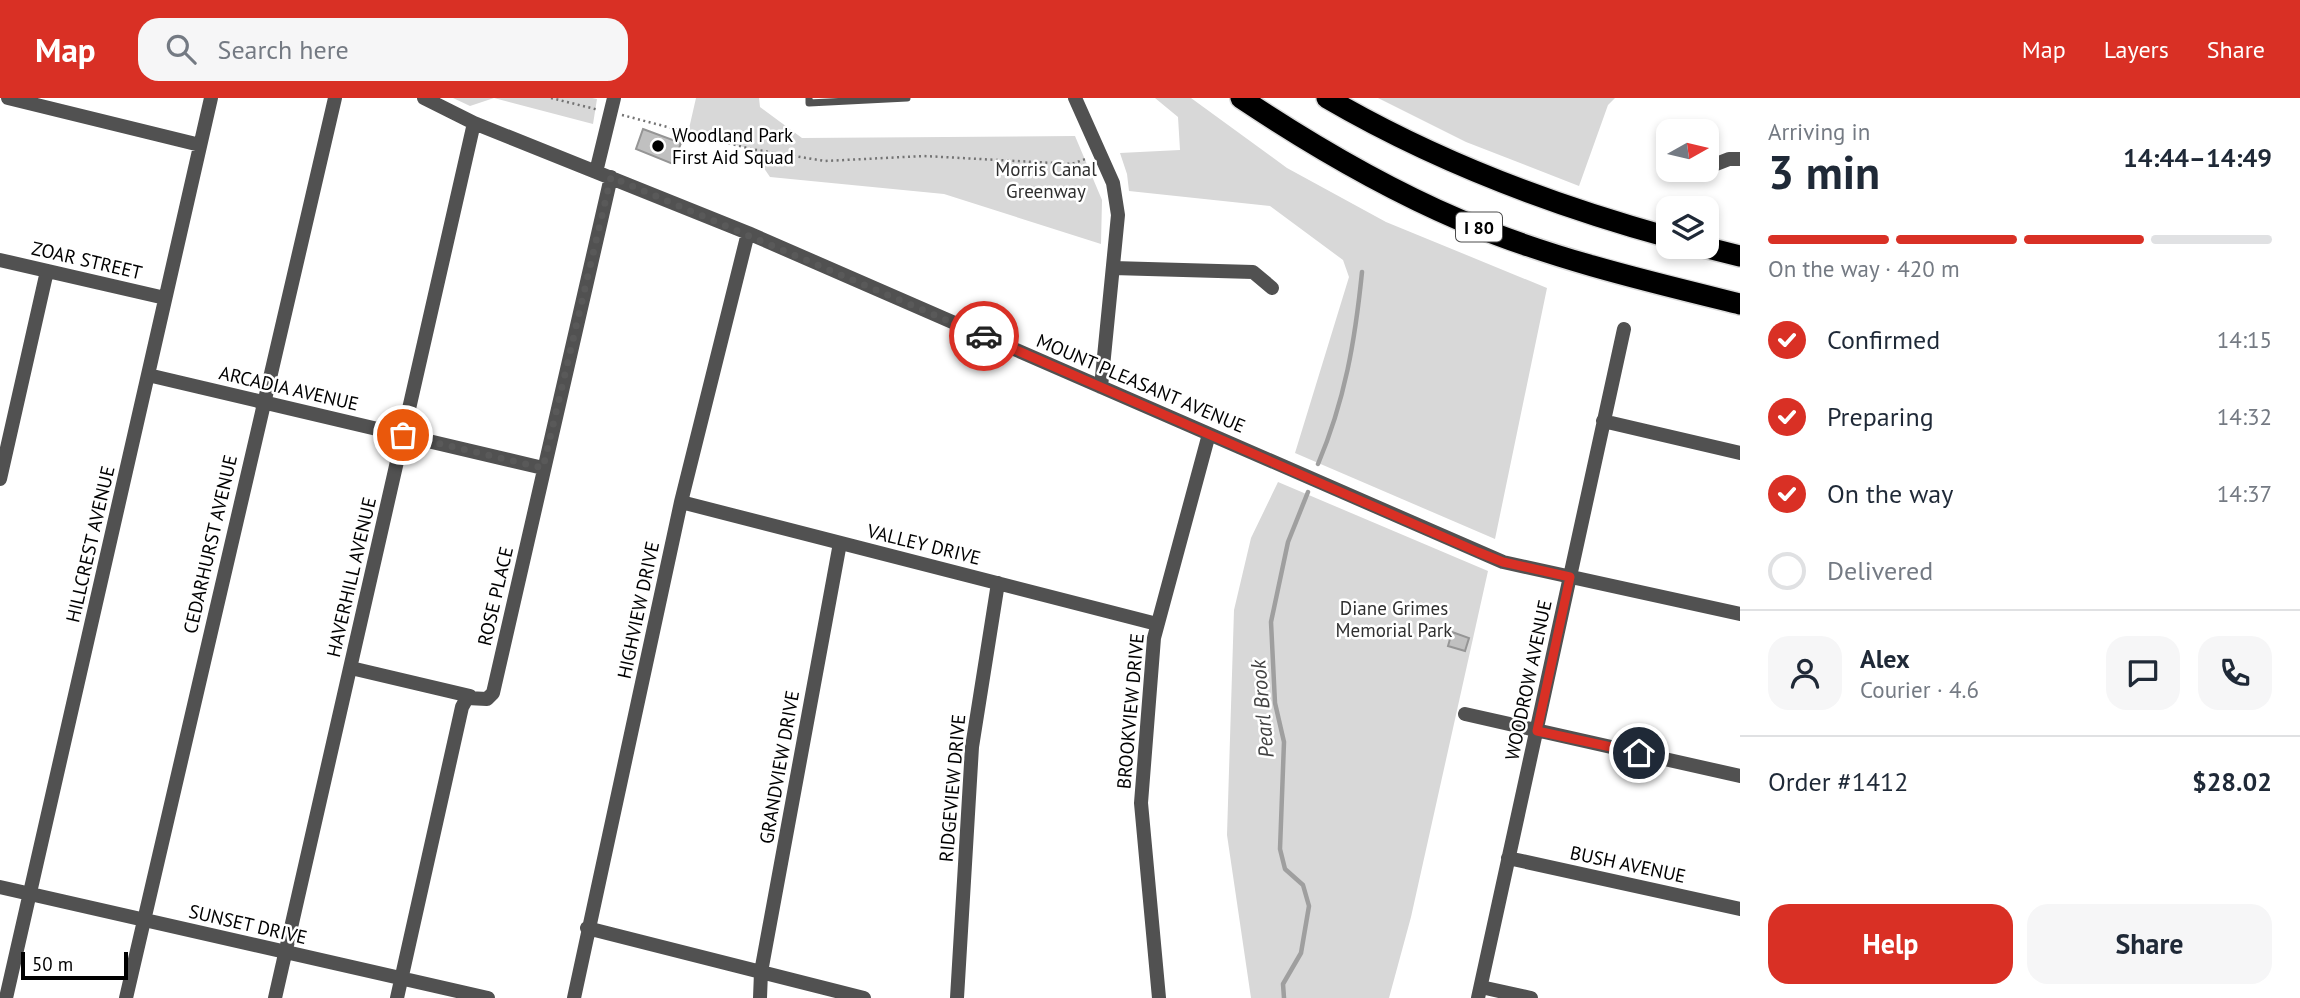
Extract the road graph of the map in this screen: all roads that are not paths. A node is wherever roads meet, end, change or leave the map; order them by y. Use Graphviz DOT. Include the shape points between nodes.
graph roads {
  1 [pos="8,98"];
  2 [pos="211,98"];
  3 [pos="335,98"];
  4 [pos="424,98"];
  5 [pos="809,98"];
  6 [pos="907,98"];
  7 [pos="1075,98"];
  8 [pos="1241,98"];
  9 [pos="1327,98"];
  10 [pos="612,105"];
  11 [pos="474,123"];
  12 [pos="201,145"];
  13 [pos="1740,159"];
  14 [pos="1719,163"];
  15 [pos="604,175"];
  16 [pos="748,233"];
  17 [pos="1656,234"];
  18 [pos="1719,251"];
  19 [pos="1740,256"];
  20 [pos="0,260"];
  21 [pos="1112,268"];
  22 [pos="47,271"];
  23 [pos="1272,288"];
  24 [pos="165,298"];
  25 [pos="1740,304"];
  26 [pos="1624,330"];
  27 [pos="148,375"];
  28 [pos="1101,387"];
  29 [pos="262,402"];
  30 [pos="1604,421"];
  31 [pos="1209,434"];
  32 [pos="403,435"];
  33 [pos="1740,453"];
  34 [pos="543,468"];
  35 [pos="0,479"];
  36 [pos="681,502"];
  37 [pos="840,542"];
  38 [pos="1570,577"];
  39 [pos="998,583"];
  40 [pos="1740,614"];
  41 [pos="1157,624"];
  42 [pos="351,668"];
  43 [pos="470,696"];
  44 [pos="1465,714"];
  45 [pos="1537,731"];
  46 [pos="1740,776"];
  47 [pos="1508,858"];
  48 [pos="0,887"];
  49 [pos="30,894"];
  50 [pos="1740,909"];
  51 [pos="145,920"];
  52 [pos="587,928"];
  53 [pos="286,952"];
  54 [pos="761,972"];
  55 [pos="401,978"];
  56 [pos="1479,992"];
  57 [pos="6,998"];
  58 [pos="126,998"];
  59 [pos="275,998"];
  60 [pos="397,998"];
  61 [pos="488,998"];
  62 [pos="574,998"];
  63 [pos="760,998"];
  64 [pos="864,998"];
  65 [pos="957,998"];
  66 [pos="1158,998"];
  67 [pos="1531,998"];
  1 -- 12 [label="street"];
  2 -- 12 [label="street, HILLCREST AVENUE"];
  3 -- 29 [label="street, CEDARHURST AVENUE"];
  4 -- 11 [label="street, MOUNT PLEASANT AVENUE"];
  5 -- 6 [label="lane" via="809,103"];
  7 -- 21 [label="street" via="1113,183 1118,215"];
  8 -- 25 [label="highway, I 80" via="1363,172 1462,221 1612,271"];
  9 -- 17 [label="highway, I 80" via="1400,139 1490,180"];
  10 -- 15 [label="street, ROSE PLACE"];
  11 -- 15 [label="street, MOUNT PLEASANT AVENUE"];
  11 -- 32 [label="street, HAVERHILL AVENUE"];
  12 -- 24 [label="street, HILLCREST AVENUE"];
  13 -- 14 [label="street"];
  15 -- 16 [label="street, MOUNT PLEASANT AVENUE"];
  15 -- 34 [label="street, ROSE PLACE"];
  16 -- 28 [label="street, MOUNT PLEASANT AVENUE"];
  16 -- 36 [label="street, HIGHVIEW DRIVE"];
  18 -- 19 [label="highway"];
  20 -- 22 [label="street, ZOAR STREET"];
  21 -- 23 [label="street" via="1253,272"];
  21 -- 28 [label="street"];
  22 -- 24 [label="street, ZOAR STREET"];
  22 -- 35 [label="street"];
  24 -- 27 [label="street, HILLCREST AVENUE"];
  26 -- 30 [label="street, WOODROW AVENUE"];
  27 -- 29 [label="street, ARCADIA AVENUE"];
  27 -- 49 [label="street, HILLCREST AVENUE"];
  28 -- 31 [label="street, MOUNT PLEASANT AVENUE"];
  29 -- 32 [label="street, ARCADIA AVENUE"];
  29 -- 51 [label="street, CEDARHURST AVENUE"];
  30 -- 33 [label="street"];
  30 -- 38 [label="street, WOODROW AVENUE"];
  31 -- 38 [label="street, MOUNT PLEASANT AVENUE" via="1503,562"];
  31 -- 41 [label="street, BROOKVIEW DRIVE"];
  32 -- 34 [label="street, ARCADIA AVENUE"];
  32 -- 42 [label="street, HAVERHILL AVENUE"];
  34 -- 43 [label="street, ROSE PLACE" via="493,693 486,699"];
  36 -- 37 [label="street, VALLEY DRIVE"];
  36 -- 52 [label="street, HIGHVIEW DRIVE"];
  37 -- 39 [label="street, VALLEY DRIVE"];
  37 -- 54 [label="street, GRANDVIEW DRIVE"];
  38 -- 40 [label="street, MOUNT PLEASANT AVENUE"];
  38 -- 45 [label="street, WOODROW AVENUE"];
  39 -- 41 [label="street, VALLEY DRIVE"];
  39 -- 65 [label="street, RIDGEVIEW DRIVE" via="970,761"];
  41 -- 66 [label="street, BROOKVIEW DRIVE" via="1141,803"];
  42 -- 43 [label="street"];
  42 -- 53 [label="street, HAVERHILL AVENUE"];
  43 -- 55 [label="street" via="462,707"];
  44 -- 45 [label="street"];
  45 -- 46 [label="street"];
  45 -- 47 [label="street, WOODROW AVENUE"];
  47 -- 50 [label="street, BUSH AVENUE"];
  47 -- 56 [label="street, WOODROW AVENUE"];
  48 -- 49 [label="street, SUNSET DRIVE"];
  49 -- 51 [label="street, SUNSET DRIVE"];
  49 -- 57 [label="street, HILLCREST AVENUE"];
  51 -- 53 [label="street, SUNSET DRIVE"];
  51 -- 58 [label="street, CEDARHURST AVENUE"];
  52 -- 54 [label="street"];
  52 -- 62 [label="street, HIGHVIEW DRIVE"];
  53 -- 55 [label="street, SUNSET DRIVE"];
  53 -- 59 [label="street, HAVERHILL AVENUE"];
  54 -- 63 [label="street, GRANDVIEW DRIVE"];
  54 -- 64 [label="street"];
  55 -- 60 [label="street"];
  55 -- 61 [label="street, SUNSET DRIVE"];
  56 -- 67 [label="street"];
}
